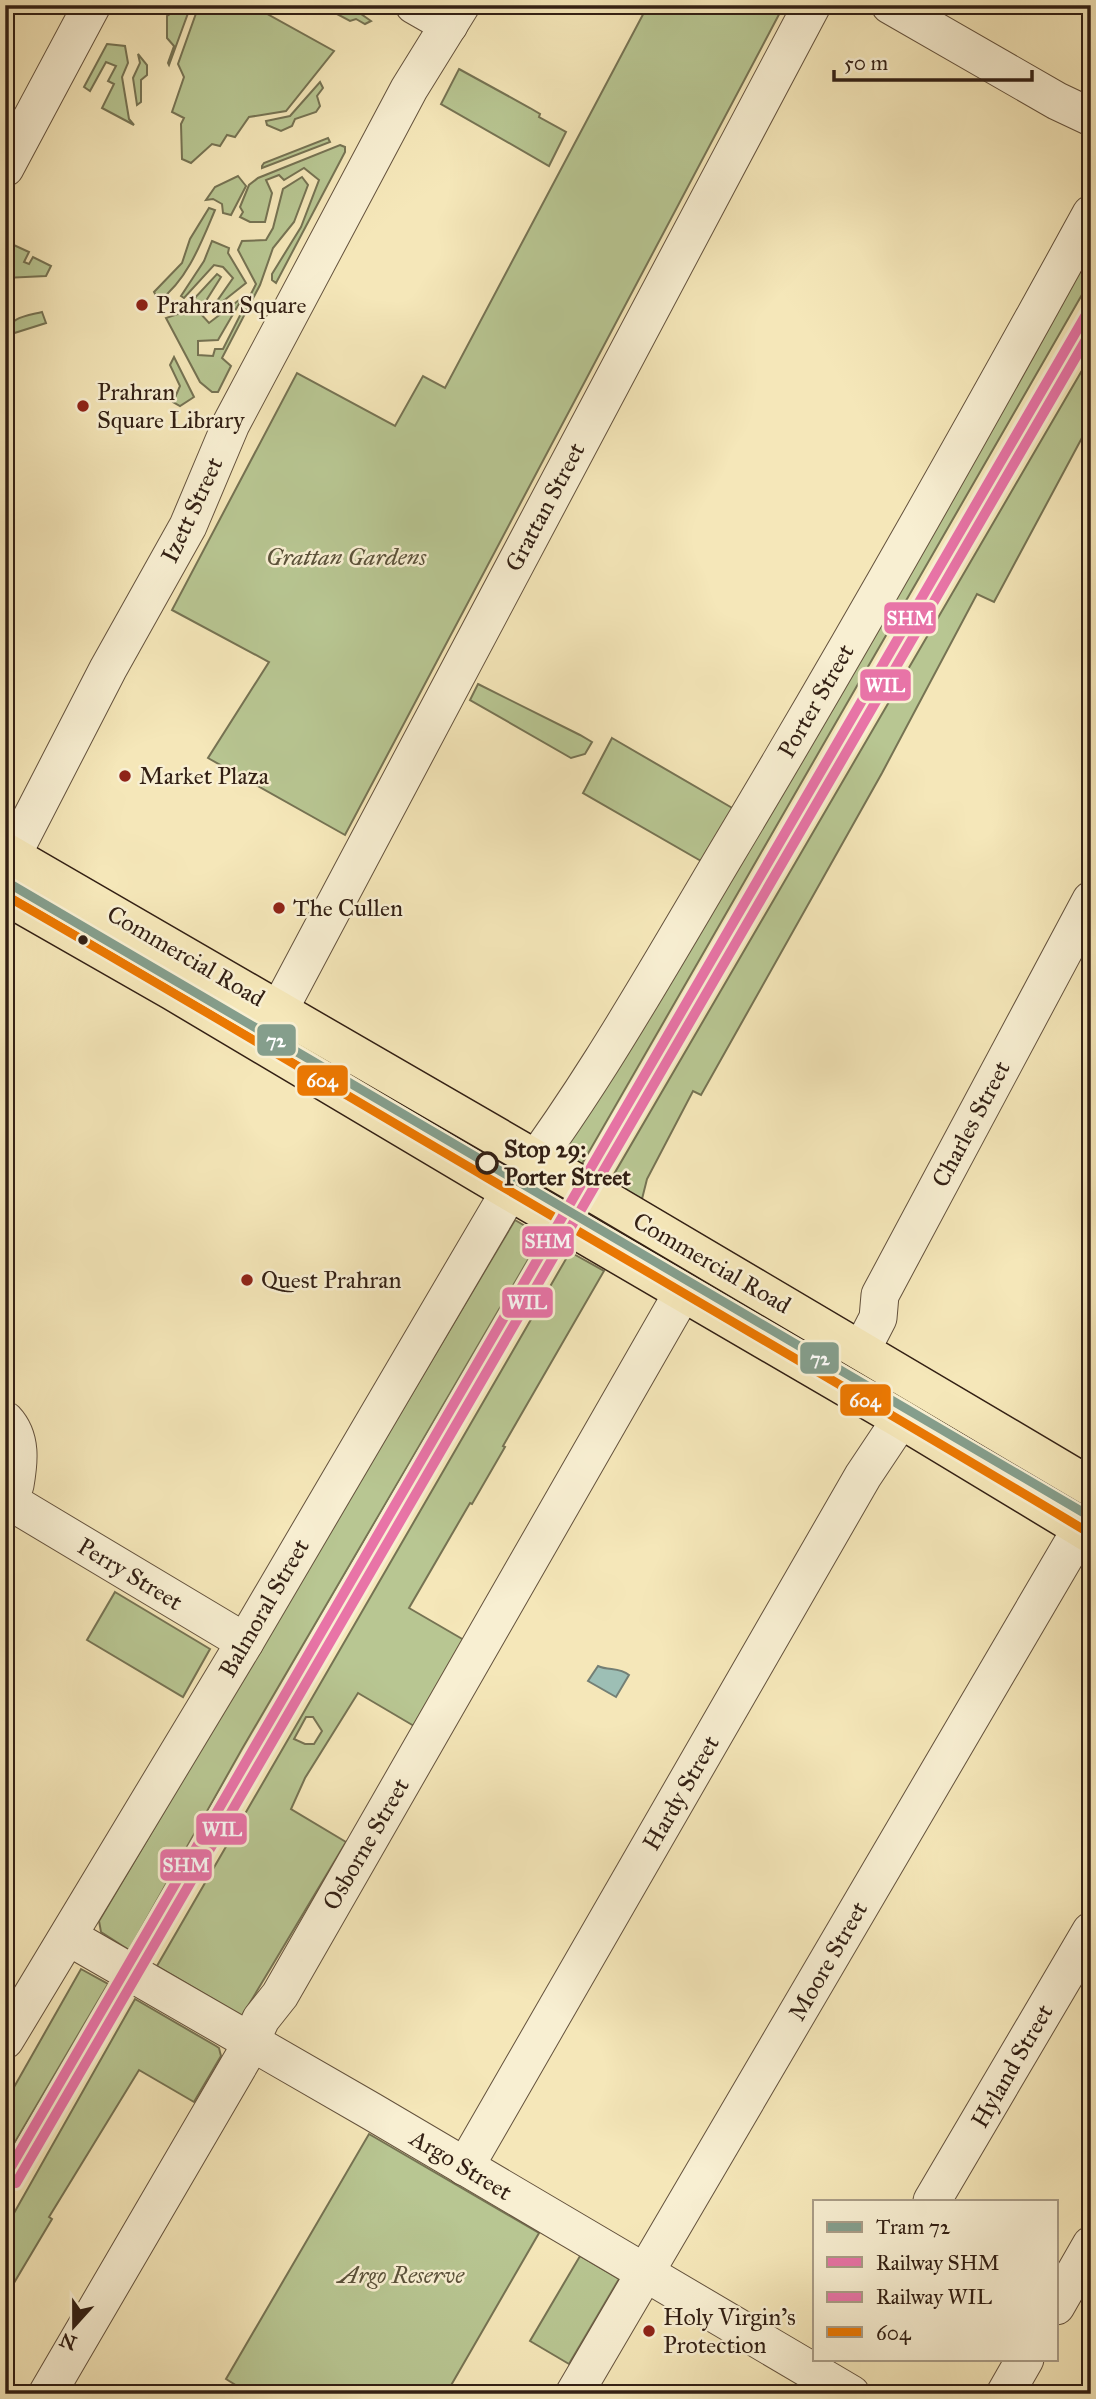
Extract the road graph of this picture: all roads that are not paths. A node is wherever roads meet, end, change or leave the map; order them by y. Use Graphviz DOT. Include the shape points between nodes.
graph roads {
  1 [pos="92,5"];
  2 [pos="414,5"];
  3 [pos="812,5"];
  4 [pos="890,5"];
  5 [pos="455,15"];
  6 [pos="1091,117"];
  7 [pos="5,168"];
  8 [pos="1091,214"];
  9 [pos="8,859"];
  10 [pos="5,895"];
  11 [pos="1091,900"];
  12 [pos="279,1010"];
  13 [pos="524,1176"];
  14 [pos="683,1292"];
  15 [pos="861,1351"];
  16 [pos="5,1419"];
  17 [pos="901,1419"];
  18 [pos="1091,1487"];
  19 [pos="10,1495"];
  20 [pos="1086,1531"];
  21 [pos="245,1642"];
  22 [pos="1091,1931"];
  23 [pos="69,1937"];
  24 [pos="5,2040"];
  25 [pos="249,2043"];
  26 [pos="465,2168"];
  27 [pos="933,2200"];
  28 [pos="1091,2245"];
  29 [pos="645,2274"];
  30 [pos="1058,2303"];
  31 [pos="1024,2360"];
  32 [pos="840,2378"];
  33 [pos="47,2394"];
  34 [pos="574,2394"];
  35 [pos="1005,2394"];
  1 -- 7 [label="street"];
  2 -- 5 [label="street"];
  3 -- 12 [label="street, Grattan Street"];
  4 -- 6 [label="street"];
  5 -- 9 [label="street, Izett Street" via="409,89 231,424 188,526"];
  8 -- 13 [label="street, Porter Street" via="764,792 642,994"];
  9 -- 12 [label="main road, Commercial Road"];
  10 -- 13 [label="main road, Commercial Road" via="173,990"];
  11 -- 15 [label="street, Charles Street" via="880,1294 878,1318"];
  12 -- 13 [label="main road, Commercial Road"];
  13 -- 14 [label="main road, Commercial Road" via="550,1214"];
  13 -- 15 [label="main road, Commercial Road" via="569,1180"];
  13 -- 21 [label="street, Balmoral Street" via="487,1230"];
  14 -- 17 [label="main road, Commercial Road"];
  14 -- 25 [label="street, Osborne Street"];
  15 -- 18 [label="main road, Commercial Road"];
  16 -- 19 [label="street" via="18,1446"];
  17 -- 20 [label="main road, Commercial Road"];
  17 -- 26 [label="street, Hardy Street" via="863,1476"];
  19 -- 21 [label="street, Perry Street"];
  20 -- 29 [label="street, Moore Street"];
  21 -- 23 [label="street, Balmoral Street"];
  22 -- 27 [label="street, Hyland Street"];
  23 -- 24 [label="street, Balmoral Street"];
  23 -- 25 [label="street, Argo Street"];
  25 -- 26 [label="street, Argo Street"];
  25 -- 33 [label="street, Osborne Street"];
  26 -- 29 [label="street, Argo Street"];
  28 -- 30 [label="street"];
  29 -- 32 [label="street, Argo Street"];
  29 -- 34 [label="street, Moore Street"];
  31 -- 35 [label="street"];
}
